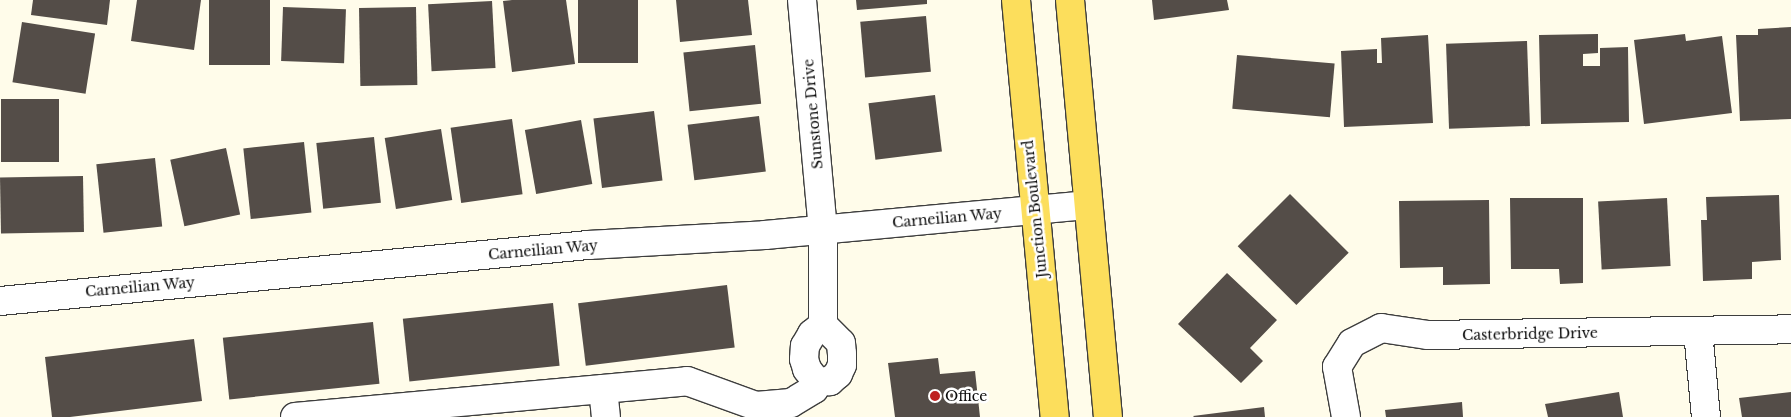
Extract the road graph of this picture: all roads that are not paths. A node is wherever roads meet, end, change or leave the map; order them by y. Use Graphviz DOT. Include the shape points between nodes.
graph roads {
  1 [pos="802,0"];
  2 [pos="1016,0"];
  3 [pos="1070,0"];
  4 [pos="1087,205"];
  5 [pos="1035,210"];
  6 [pos="823,229"];
  7 [pos="0,302"];
  8 [pos="1791,329"];
  9 [pos="1698,331"];
  10 [pos="603,389"];
  11 [pos="756,411"];
  12 [pos="397,412"];
  13 [pos="294,417"];
  14 [pos="606,417"];
  15 [pos="1055,417"];
  16 [pos="1108,417"];
  17 [pos="1346,417"];
  18 [pos="1706,417"];
  1 -- 6 [label="street, Sunstone Drive"];
  2 -- 5 [label="main road, Junction Boulevard"];
  3 -- 4 [label="main road"];
  4 -- 5 [label="street, Carneilian Way"];
  4 -- 16 [label="main road"];
  5 -- 6 [label="street, Carneilian Way"];
  5 -- 15 [label="main road, Junction Boulevard"];
  6 -- 7 [label="street, Carneilian Way" via="588,245"];
  6 -- 11 [label="street, Sunstone Drive" via="823,325 841,343 842,365 830,381 818,382 814,389 791,403"];
  8 -- 9 [label="street, Casterbridge Drive"];
  9 -- 17 [label="street, Casterbridge Drive" via="1428,335 1381,328 1352,343 1337,367"];
  9 -- 18 [label="street"];
  10 -- 11 [label="street" via="687,381"];
  10 -- 12 [label="street"];
  10 -- 14 [label="street"];
  12 -- 13 [label="street"];
}
